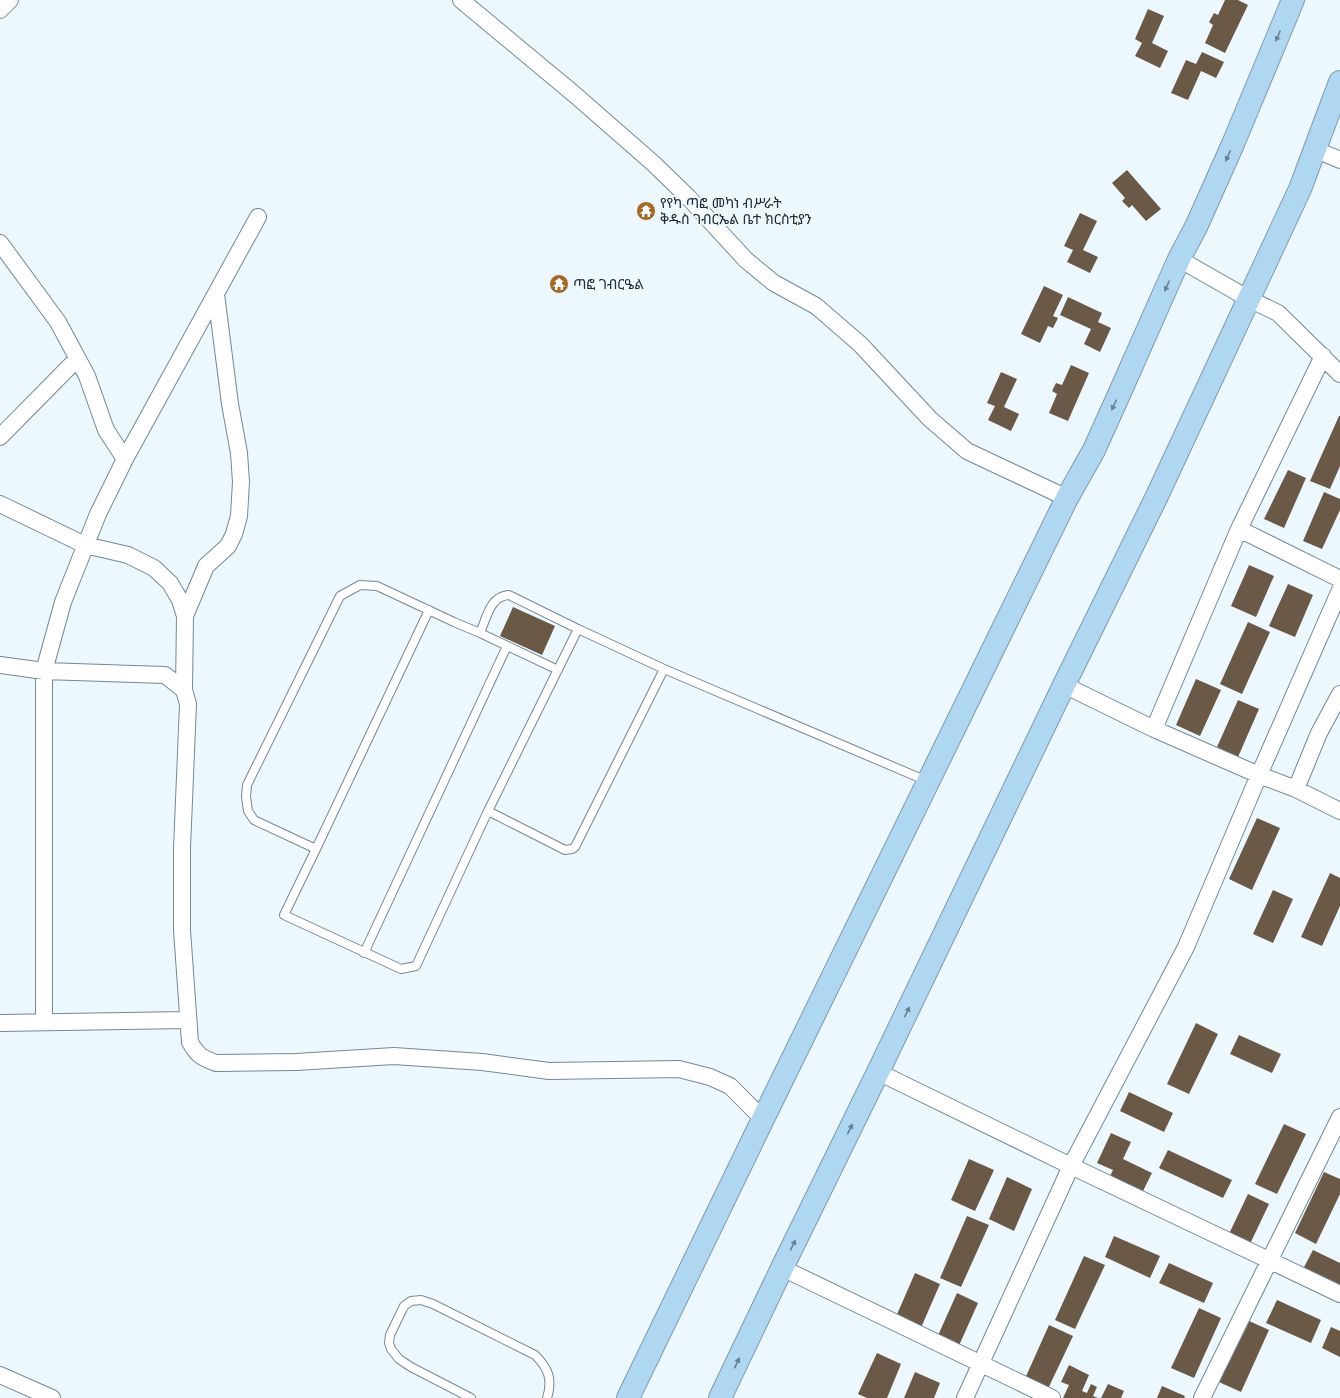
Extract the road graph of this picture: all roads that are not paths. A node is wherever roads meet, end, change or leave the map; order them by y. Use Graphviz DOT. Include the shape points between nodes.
graph roads {
  1 [pos="10,0"];
  2 [pos="461,0"];
  3 [pos="1293,0"];
  4 [pos="0,10"];
  5 [pos="1340,82"];
  6 [pos="1314,149"];
  7 [pos="1340,160"];
  8 [pos="258,217"];
  9 [pos="0,243"];
  10 [pos="1179,259"];
  11 [pos="216,294"];
  12 [pos="1249,299"];
  13 [pos="1323,356"];
  14 [pos="77,359"];
  15 [pos="1340,374"];
  16 [pos="0,437"];
  17 [pos="125,459"];
  18 [pos="1067,498"];
  19 [pos="0,504"];
  20 [pos="1239,529"];
  21 [pos="85,545"];
  22 [pos="1340,579"];
  23 [pos="1340,590"];
  24 [pos="429,610"];
  25 [pos="185,616"];
  26 [pos="578,629"];
  27 [pos="480,633"];
  28 [pos="507,646"];
  29 [pos="0,665"];
  30 [pos="664,669"];
  31 [pos="558,670"];
  32 [pos="44,671"];
  33 [pos="1064,685"];
  34 [pos="184,690"];
  35 [pos="1340,694"];
  36 [pos="1154,729"];
  37 [pos="1259,775"];
  38 [pos="929,782"];
  39 [pos="1296,789"];
  40 [pos="1340,811"];
  41 [pos="488,812"];
  42 [pos="316,849"];
  43 [pos="364,953"];
  44 [pos="188,1020"];
  45 [pos="44,1022"];
  46 [pos="0,1023"];
  47 [pos="878,1072"];
  48 [pos="1340,1117"];
  49 [pos="763,1119"];
  50 [pos="1070,1166"];
  51 [pos="1270,1260"];
  52 [pos="782,1268"];
  53 [pos="1340,1294"];
  54 [pos="981,1364"];
  55 [pos="0,1375"];
  56 [pos="52,1398"];
  57 [pos="471,1398"];
  58 [pos="547,1398"];
  59 [pos="628,1398"];
  60 [pos="720,1398"];
  61 [pos="965,1398"];
  62 [pos="1052,1398"];
  63 [pos="1202,1398"];
  1 -- 4 [label="street"];
  2 -- 18 [label="street" via="654,164 746,260 774,283 816,306 860,344 930,419 967,450"];
  3 -- 10 [label="highway, one-way" via="1233,144"];
  5 -- 6 [label="highway"];
  6 -- 7 [label="street"];
  6 -- 12 [label="highway" via="1300,189"];
  8 -- 11 [label="street"];
  9 -- 14 [label="street" via="58,322"];
  10 -- 12 [label="street"];
  10 -- 18 [label="highway, one-way" via="1094,450"];
  11 -- 17 [label="street"];
  11 -- 25 [label="street" via="239,453 239,516 228,546 206,566"];
  12 -- 13 [label="street" via="1278,313"];
  12 -- 33 [label="highway" via="1157,496"];
  13 -- 15 [label="street"];
  13 -- 20 [label="street"];
  14 -- 16 [label="street"];
  14 -- 17 [label="street" via="87,376 106,430"];
  17 -- 21 [label="street"];
  18 -- 38 [label="highway"];
  19 -- 21 [label="street"];
  20 -- 22 [label="street"];
  20 -- 36 [label="street"];
  21 -- 25 [label="street" via="128,555 154,568 170,582"];
  21 -- 32 [label="street" via="63,602"];
  23 -- 37 [label="street"];
  24 -- 27 [label="lane"];
  24 -- 42 [label="lane"];
  24 -- 42 [label="lane" via="378,586 360,585 340,596 247,785 248,811 254,820"];
  25 -- 34 [label="street"];
  26 -- 27 [label="lane" via="509,595 501,595 493,602"];
  26 -- 30 [label="lane"];
  26 -- 31 [label="lane"];
  27 -- 28 [label="lane"];
  28 -- 31 [label="lane"];
  28 -- 43 [label="lane"];
  29 -- 32 [label="street"];
  30 -- 38 [label="lane"];
  30 -- 41 [label="lane" via="575,847 565,850"];
  31 -- 41 [label="lane"];
  32 -- 34 [label="street" via="165,675"];
  32 -- 45 [label="street"];
  33 -- 36 [label="street"];
  47 -- 33 [label="highway, one-way"];
  34 -- 44 [label="street" via="188,704 182,849 182,930"];
  35 -- 39 [label="street"];
  36 -- 37 [label="street"];
  37 -- 39 [label="street"];
  37 -- 50 [label="street" via="1188,941"];
  38 -- 49 [label="highway"];
  39 -- 40 [label="street"];
  41 -- 43 [label="lane" via="416,966 401,969"];
  42 -- 43 [label="lane" via="284,915"];
  44 -- 45 [label="street"];
  44 -- 49 [label="street" via="190,1042 196,1053 216,1063 296,1062 394,1056 482,1062 549,1071 679,1068 730,1086"];
  45 -- 46 [label="street"];
  47 -- 50 [label="street"];
  52 -- 47 [label="highway, one-way"];
  48 -- 51 [label="street"];
  49 -- 59 [label="highway"];
  50 -- 51 [label="street"];
  50 -- 54 [label="street"];
  51 -- 53 [label="street"];
  51 -- 63 [label="street"];
  52 -- 54 [label="street"];
  60 -- 52 [label="highway, one-way"];
  54 -- 61 [label="street"];
  54 -- 62 [label="street"];
  55 -- 56 [label="street"];
  57 -- 58 [label="lane" via="411,1367 399,1359 391,1349 390,1335 404,1306 411,1301 421,1300 432,1304 535,1355 544,1364 549,1376"];
}
